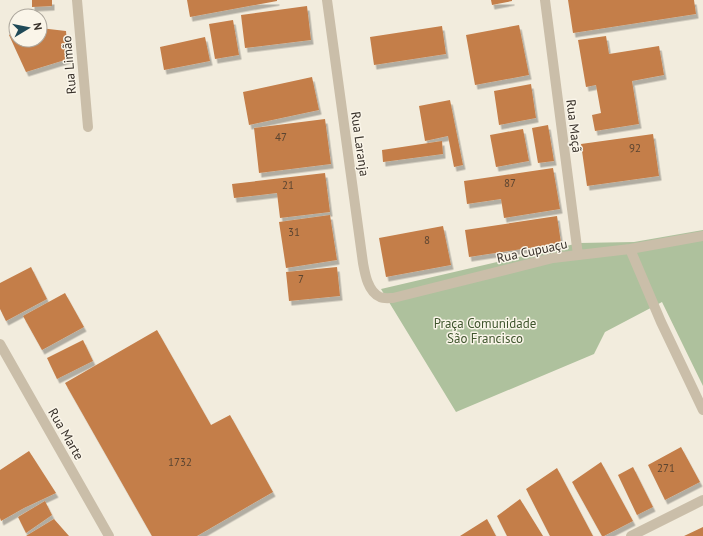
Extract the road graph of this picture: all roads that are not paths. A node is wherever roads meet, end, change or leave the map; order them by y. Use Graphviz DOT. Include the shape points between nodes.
graph roads {
  1 [pos="76,0"];
  2 [pos="327,0"];
  3 [pos="545,0"];
  4 [pos="88,127"];
  5 [pos="703,236"];
  6 [pos="630,249"];
  7 [pos="578,255"];
  8 [pos="371,290"];
  9 [pos="0,344"];
  10 [pos="703,410"];
  11 [pos="703,500"];
  12 [pos="109,536"];
  13 [pos="632,536"];
  1 -- 4 [label="street, Rua Limão"];
  2 -- 8 [label="street, Rua Laranja" via="363,263"];
  3 -- 7 [label="street, Rua Maçã"];
  5 -- 6 [label="street, Rua Cupuaçu"];
  6 -- 7 [label="street, Rua Cupuaçu"];
  6 -- 10 [label="street"];
  7 -- 8 [label="street, Rua Cupuaçu" via="552,258 393,298 380,297"];
  9 -- 12 [label="street, Rua Marte"];
  11 -- 13 [label="street"];
}
